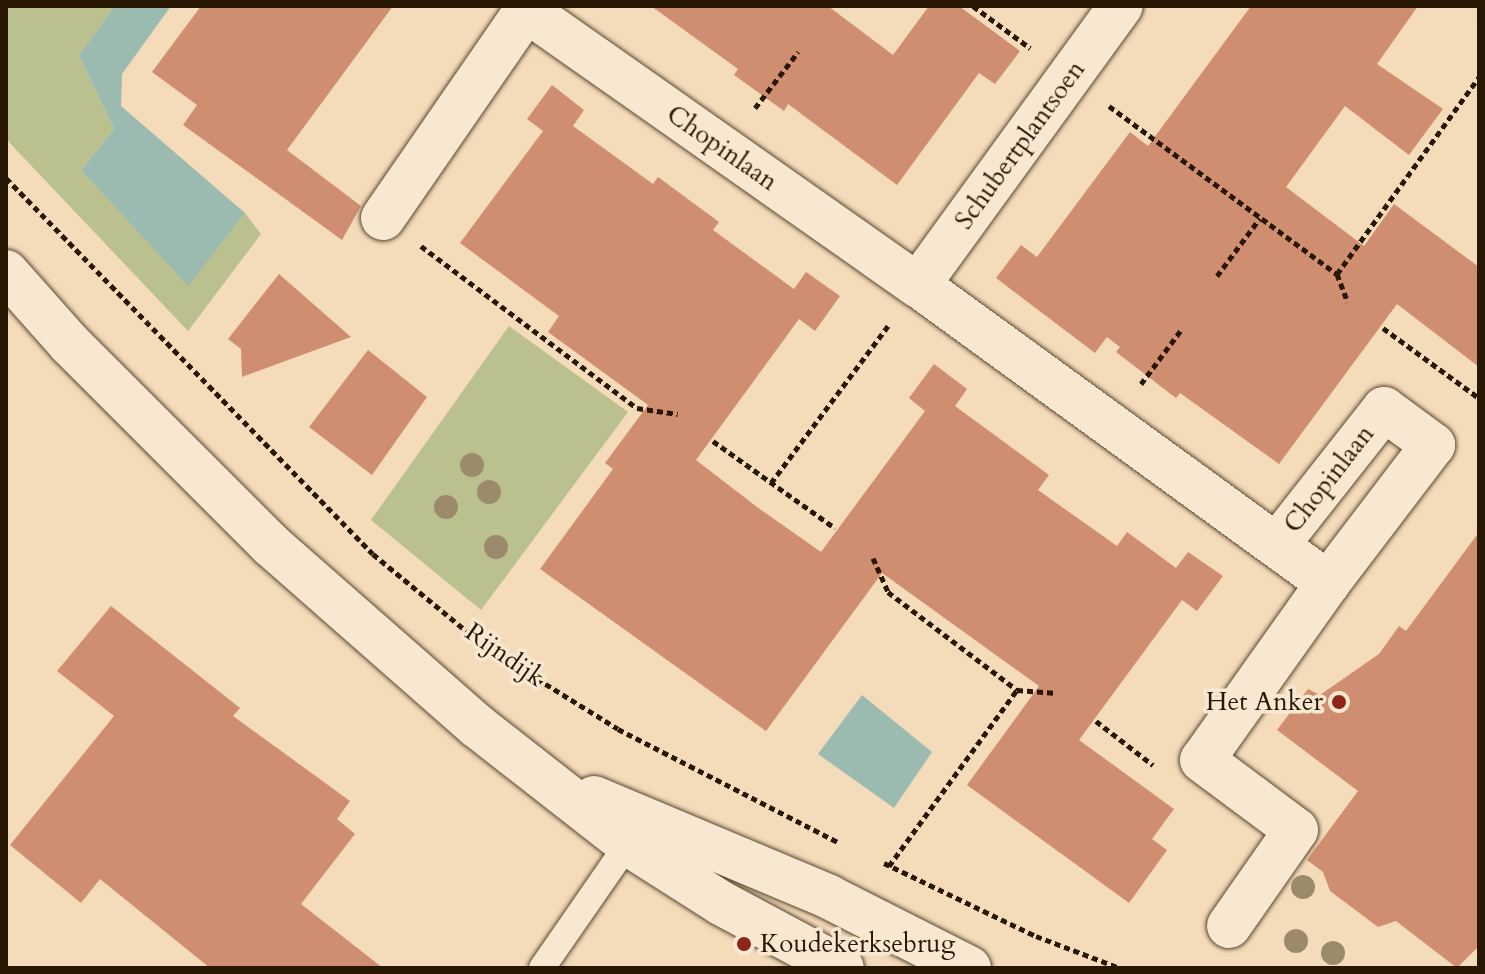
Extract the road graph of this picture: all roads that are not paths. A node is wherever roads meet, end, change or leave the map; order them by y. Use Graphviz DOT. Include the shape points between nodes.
graph roads {
  1 [pos="1121,6"];
  2 [pos="528,8"];
  3 [pos="383,218"];
  4 [pos="6,272"];
  5 [pos="918,285"];
  6 [pos="1277,545"];
  7 [pos="1328,583"];
  8 [pos="636,831"];
  9 [pos="1229,926"];
  10 [pos="542,968"];
  11 [pos="842,968"];
  12 [pos="969,968"];
  1 -- 5 [label="street, Schubertplantsoen"];
  2 -- 3 [label="street, Chopinlaan"];
  2 -- 5 [label="street, Chopinlaan"];
  4 -- 8 [label="street" via="70,344 271,545 537,773"];
  5 -- 6 [label="street, Chopinlaan"];
  6 -- 7 [label="street, Chopinlaan"];
  6 -- 7 [label="street, Chopinlaan" via="1384,409 1433,445"];
  7 -- 9 [label="street, Chopinlaan" via="1202,760 1296,830"];
  8 -- 10 [label="lane"];
  8 -- 11 [label="street" via="721,903"];
  8 -- 12 [label="street" via="829,897"];
}
